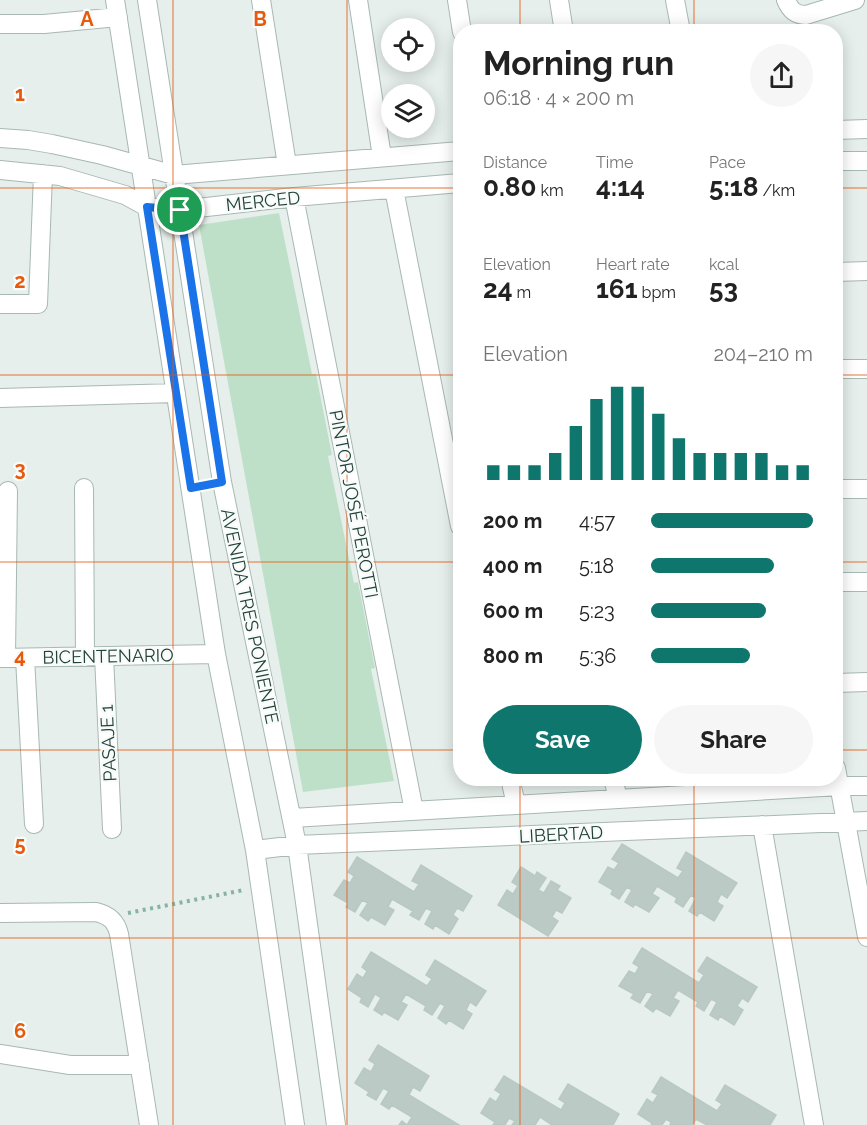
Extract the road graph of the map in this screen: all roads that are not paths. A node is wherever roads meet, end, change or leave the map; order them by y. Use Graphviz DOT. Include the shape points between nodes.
graph roads {
  1 [pos="147,0"];
  2 [pos="261,0"];
  3 [pos="358,0"];
  4 [pos="457,0"];
  5 [pos="559,0"];
  6 [pos="675,0"];
  7 [pos="855,0"];
  8 [pos="790,7"];
  9 [pos="116,8"];
  10 [pos="0,24"];
  11 [pos="461,24"];
  12 [pos="563,24"];
  13 [pos="680,24"];
  14 [pos="867,129"];
  15 [pos="843,130"];
  16 [pos="0,138"];
  17 [pos="453,152"];
  18 [pos="382,158"];
  19 [pos="843,161"];
  20 [pos="867,161"];
  21 [pos="287,165"];
  22 [pos="141,167"];
  23 [pos="0,170"];
  24 [pos="43,174"];
  25 [pos="174,175"];
  26 [pos="453,184"];
  27 [pos="394,189"];
  28 [pos="294,197"];
  29 [pos="147,207"];
  30 [pos="180,210"];
  31 [pos="867,271"];
  32 [pos="843,272"];
  33 [pos="0,304"];
  34 [pos="843,369"];
  35 [pos="867,369"];
  36 [pos="176,393"];
  37 [pos="0,398"];
  38 [pos="222,482"];
  39 [pos="84,488"];
  40 [pos="191,488"];
  41 [pos="843,489"];
  42 [pos="867,489"];
  43 [pos="453,490"];
  44 [pos="8,491"];
  45 [pos="843,582"];
  46 [pos="867,582"];
  47 [pos="216,654"];
  48 [pos="104,656"];
  49 [pos="85,657"];
  50 [pos="3,658"];
  51 [pos="25,658"];
  52 [pos="867,682"];
  53 [pos="843,683"];
  54 [pos="512,786"];
  55 [pos="616,786"];
  56 [pos="717,786"];
  57 [pos="840,786"];
  58 [pos="867,786"];
  59 [pos="618,799"];
  60 [pos="516,805"];
  61 [pos="414,811"];
  62 [pos="292,818"];
  63 [pos="846,821"];
  64 [pos="867,821"];
  65 [pos="34,824"];
  66 [pos="762,825"];
  67 [pos="112,829"];
  68 [pos="297,845"];
  69 [pos="255,850"];
  70 [pos="0,913"];
  71 [pos="867,937"];
  72 [pos="0,1054"];
  73 [pos="140,1065"];
  74 [pos="149,1125"];
  75 [pos="295,1125"];
  76 [pos="336,1125"];
  77 [pos="814,1125"];
  1 -- 25 [label="street, AVENIDA TRES PONIENTE"];
  2 -- 21 [label="street"];
  3 -- 18 [label="street"];
  4 -- 11 [label="street"];
  5 -- 12 [label="street"];
  6 -- 13 [label="street"];
  7 -- 8 [label="street" via="806,15"];
  9 -- 10 [label="street" via="44,24"];
  9 -- 22 [label="street, AVENIDA TRES PONIENTE"];
  14 -- 15 [label="street"];
  16 -- 22 [label="street, MERCED" via="52,144"];
  17 -- 18 [label="street, MERCED"];
  18 -- 21 [label="street, MERCED"];
  19 -- 20 [label="street"];
  21 -- 25 [label="street, MERCED"];
  22 -- 25 [label="street, MERCED"];
  22 -- 29 [label="street, AVENIDA TRES PONIENTE"];
  23 -- 24 [label="street, MERCED"];
  24 -- 29 [label="street, MERCED" via="125,195"];
  24 -- 33 [label="street" via="38,304"];
  25 -- 30 [label="street, AVENIDA TRES PONIENTE"];
  26 -- 27 [label="street, MERCED"];
  27 -- 28 [label="street, MERCED"];
  27 -- 43 [label="street"];
  28 -- 30 [label="street, MERCED"];
  28 -- 61 [label="street, PINTOR JOSÉ PEROTTI"];
  29 -- 30 [label="street, MERCED"];
  29 -- 36 [label="street, AVENIDA TRES PONIENTE"];
  30 -- 38 [label="street, AVENIDA TRES PONIENTE"];
  31 -- 32 [label="street"];
  34 -- 35 [label="street"];
  36 -- 37 [label="street"];
  36 -- 40 [label="street, AVENIDA TRES PONIENTE"];
  38 -- 40 [label="street"];
  38 -- 62 [label="street, AVENIDA TRES PONIENTE"];
  39 -- 49 [label="street"];
  40 -- 47 [label="street, AVENIDA TRES PONIENTE"];
  41 -- 42 [label="street"];
  44 -- 50 [label="street"];
  45 -- 46 [label="street"];
  47 -- 48 [label="street, BICENTENARIO"];
  47 -- 69 [label="street, AVENIDA TRES PONIENTE"];
  48 -- 49 [label="street, BICENTENARIO"];
  48 -- 67 [label="street, PASAJE 1"];
  49 -- 51 [label="street, BICENTENARIO"];
  50 -- 51 [label="street, BICENTENARIO"];
  51 -- 65 [label="street"];
  52 -- 53 [label="street"];
  54 -- 60 [label="street"];
  55 -- 59 [label="street"];
  56 -- 57 [label="street, LIBERTAD"];
  56 -- 59 [label="street, LIBERTAD"];
  57 -- 58 [label="street, LIBERTAD"];
  57 -- 63 [label="street"];
  59 -- 60 [label="street, LIBERTAD"];
  60 -- 61 [label="street, LIBERTAD"];
  61 -- 62 [label="street, LIBERTAD"];
  62 -- 68 [label="street, AVENIDA TRES PONIENTE"];
  63 -- 64 [label="street, LIBERTAD"];
  63 -- 66 [label="street, LIBERTAD"];
  63 -- 71 [label="street"];
  66 -- 68 [label="street, LIBERTAD"];
  66 -- 77 [label="street"];
  68 -- 69 [label="street, LIBERTAD"];
  68 -- 76 [label="street, AVENIDA TRES PONIENTE"];
  69 -- 75 [label="street, AVENIDA TRES PONIENTE"];
  70 -- 73 [label="street" via="96,912 110,917 119,934"];
  72 -- 73 [label="street" via="70,1065"];
  73 -- 74 [label="street"];
}
